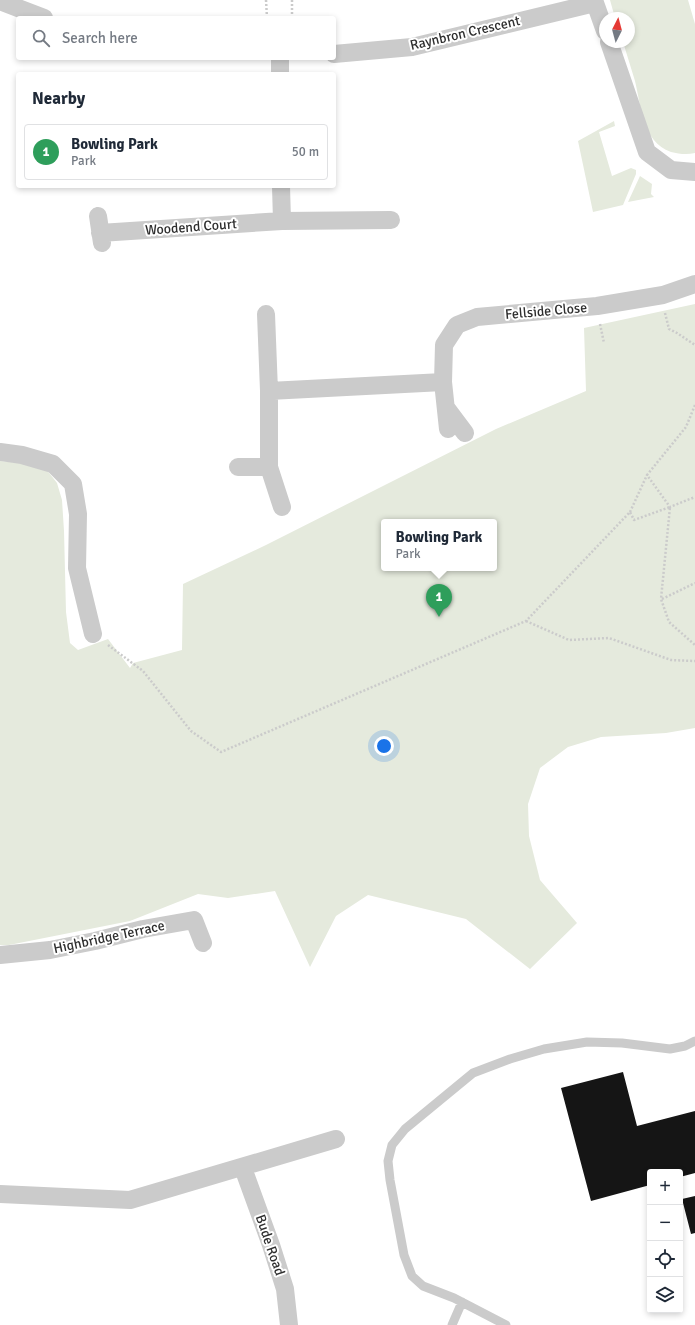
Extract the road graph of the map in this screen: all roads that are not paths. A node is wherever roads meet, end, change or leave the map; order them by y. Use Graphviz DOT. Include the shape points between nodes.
graph roads {
  1 [pos="0,1"];
  2 [pos="595,1"];
  3 [pos="599,13"];
  4 [pos="39,16"];
  5 [pos="611,48"];
  6 [pos="336,54"];
  7 [pos="280,60"];
  8 [pos="280,72"];
  9 [pos="695,172"];
  10 [pos="281,188"];
  11 [pos="391,220"];
  12 [pos="282,221"];
  13 [pos="100,231"];
  14 [pos="695,284"];
  15 [pos="266,314"];
  16 [pos="443,382"];
  17 [pos="269,391"];
  18 [pos="447,409"];
  19 [pos="448,428"];
  20 [pos="465,433"];
  21 [pos="0,452"];
  22 [pos="238,467"];
  23 [pos="269,467"];
  24 [pos="282,507"];
  25 [pos="93,634"];
  26 [pos="203,943"];
  27 [pos="0,955"];
  28 [pos="695,1041"];
  29 [pos="336,1139"];
  30 [pos="243,1168"];
  31 [pos="0,1194"];
  32 [pos="462,1302"];
  33 [pos="289,1325"];
  34 [pos="452,1325"];
  35 [pos="506,1325"];
  1 -- 4 [label="street"];
  2 -- 3 [label="street"];
  2 -- 6 [label="street, Raynbron Crescent" via="412,47"];
  5 -- 9 [label="street" via="646,152 671,170"];
  7 -- 8 [label="street"];
  10 -- 12 [label="street"];
  11 -- 12 [label="street, Woodend Court"];
  12 -- 13 [label="street, Woodend Court"];
  14 -- 16 [label="street, Fellside Close" via="663,295 598,306 477,317 457,325 444,345"];
  15 -- 17 [label="street"];
  16 -- 17 [label="street"];
  16 -- 18 [label="street, Fellside Close"];
  17 -- 23 [label="street"];
  18 -- 19 [label="street, Fellside Close"];
  18 -- 20 [label="street, Fellside Close"];
  21 -- 25 [label="street" via="53,464 73,484 78,514 77,568"];
  22 -- 23 [label="street"];
  23 -- 24 [label="street"];
  26 -- 27 [label="street, Highbridge Terrace" via="194,920 50,950"];
  28 -- 32 [label="lane" via="670,1049 587,1042 510,1058 473,1073 405,1129 392,1145 388,1161 404,1255 412,1276 423,1286"];
  29 -- 30 [label="street"];
  30 -- 31 [label="street" via="130,1200"];
  30 -- 33 [label="street, Bude Road" via="285,1289"];
  32 -- 34 [label="lane"];
  32 -- 35 [label="lane"];
}
